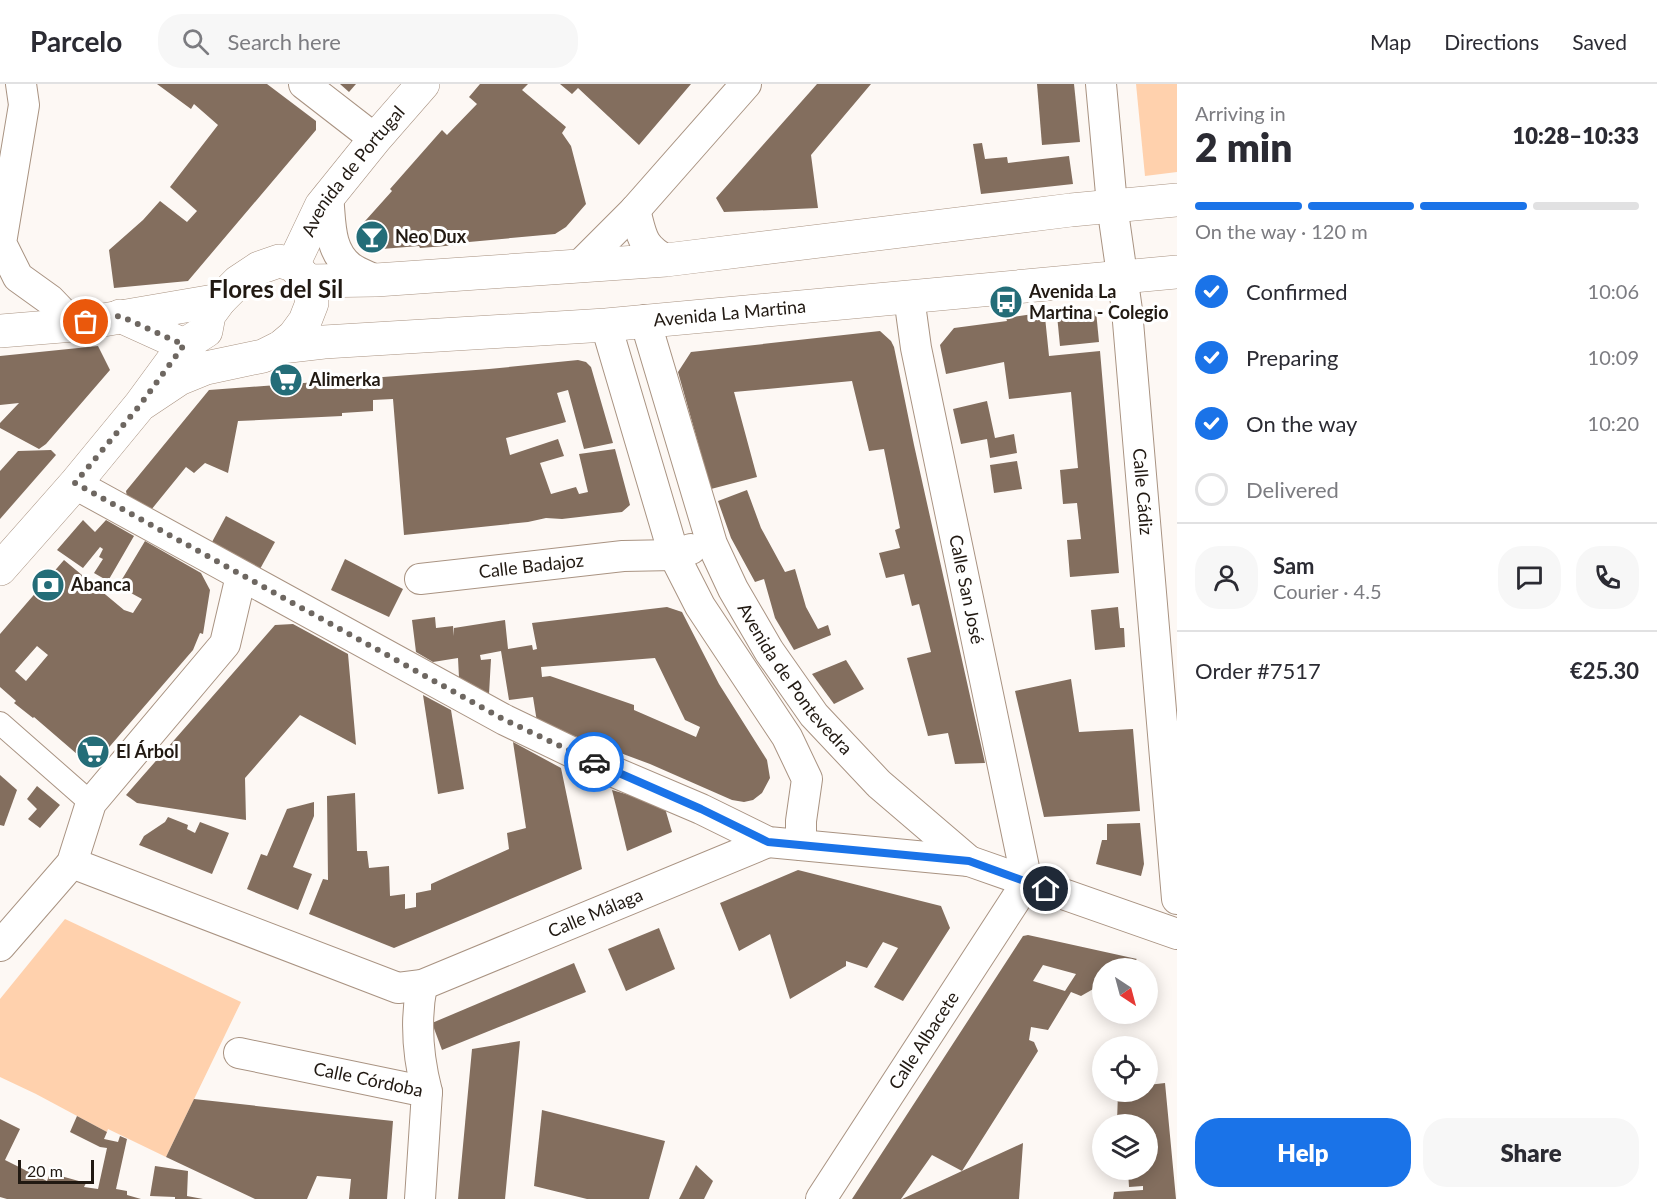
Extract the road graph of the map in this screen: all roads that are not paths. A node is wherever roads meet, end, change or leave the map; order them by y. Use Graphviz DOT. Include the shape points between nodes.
graph roads {
  1 [pos="21,84"];
  2 [pos="304,84"];
  3 [pos="423,84"];
  4 [pos="746,84"];
  5 [pos="1101,84"];
  6 [pos="375,139"];
  7 [pos="328,196"];
  8 [pos="1177,200"];
  9 [pos="1112,205"];
  10 [pos="634,210"];
  11 [pos="666,260"];
  12 [pos="580,265"];
  13 [pos="1177,272"];
  14 [pos="301,273"];
  15 [pos="1122,277"];
  16 [pos="376,280"];
  17 [pos="909,297"];
  18 [pos="220,300"];
  19 [pos="120,316"];
  20 [pos="645,320"];
  21 [pos="74,325"];
  22 [pos="606,325"];
  23 [pos="0,331"];
  24 [pos="195,338"];
  25 [pos="281,347"];
  26 [pos="245,360"];
  27 [pos="140,405"];
  28 [pos="75,483"];
  29 [pos="664,525"];
  30 [pos="711,544"];
  31 [pos="643,555"];
  32 [pos="674,555"];
  33 [pos="0,569"];
  34 [pos="241,576"];
  35 [pos="420,579"];
  36 [pos="0,723"];
  37 [pos="807,779"];
  38 [pos="898,800"];
  39 [pos="91,803"];
  40 [pos="768,842"];
  41 [pos="801,845"];
  42 [pos="882,853"];
  43 [pos="969,861"];
  44 [pos="72,863"];
  45 [pos="1027,882"];
  46 [pos="1177,899"];
  47 [pos="1177,934"];
  48 [pos="0,946"];
  49 [pos="410,986"];
  50 [pos="240,1053"];
  51 [pos="417,1090"];
  52 [pos="420,1199"];
  53 [pos="821,1199"];
  1 -- 21 [label="street" via="24,105 1,243 18,277 50,300"];
  2 -- 6 [label="street"];
  3 -- 6 [label="street, Avenida de Portugal"];
  4 -- 10 [label="street"];
  5 -- 9 [label="street, Calle Cádiz"];
  6 -- 7 [label="street, Avenida de Portugal"];
  7 -- 14 [label="street, Avenida de Portugal" via="321,206"];
  7 -- 16 [label="street" via="331,236 339,256 351,268"];
  8 -- 9 [label="street"];
  9 -- 11 [label="street"];
  9 -- 15 [label="street, Calle Cádiz"];
  10 -- 11 [label="street" via="650,251"];
  10 -- 12 [label="street"];
  11 -- 12 [label="street"];
  12 -- 16 [label="street"];
  13 -- 15 [label="street, Avenida La Martina"];
  14 -- 16 [label="street"];
  14 -- 18 [label="street" via="279,261 238,282"];
  14 -- 25 [label="street" via="312,303 305,321"];
  15 -- 17 [label="street, Avenida La Martina"];
  15 -- 46 [label="street, Calle Cádiz"];
  17 -- 20 [label="street, Avenida La Martina"];
  17 -- 45 [label="street, Calle San José" via="916,348"];
  18 -- 19 [label="street"];
  18 -- 24 [label="street"];
  19 -- 21 [label="street"];
  19 -- 24 [label="street"];
  20 -- 22 [label="street, Avenida La Martina"];
  20 -- 30 [label="street, Avenida de Pontevedra"];
  21 -- 23 [label="street"];
  22 -- 25 [label="street, Avenida La Martina"];
  22 -- 29 [label="street, Avenida de Pontevedra"];
  24 -- 26 [label="street" via="226,355"];
  24 -- 27 [label="street"];
  25 -- 26 [label="street"];
  26 -- 27 [label="street" via="206,368 179,379"];
  27 -- 28 [label="street"];
  28 -- 33 [label="street"];
  28 -- 34 [label="street"];
  29 -- 31 [label="street" via="656,542"];
  29 -- 32 [label="street, Avenida de Pontevedra"];
  30 -- 32 [label="street"];
  30 -- 38 [label="street, Avenida de Pontevedra" via="769,651 814,715"];
  31 -- 32 [label="street, Calle Badajoz"];
  31 -- 35 [label="street, Calle Badajoz"];
  32 -- 37 [label="street, Avenida de Pontevedra" via="700,606 787,737"];
  34 -- 39 [label="street" via="225,644"];
  34 -- 40 [label="street" via="505,720"];
  36 -- 39 [label="street"];
  37 -- 40 [label="street"];
  37 -- 41 [label="street"];
  38 -- 42 [label="street" via="903,824 898,838"];
  38 -- 43 [label="street, Avenida de Pontevedra"];
  39 -- 44 [label="street"];
  40 -- 41 [label="street, Avenida de Pontevedra"];
  40 -- 49 [label="street, Calle Málaga"];
  41 -- 42 [label="street, Avenida de Pontevedra"];
  42 -- 43 [label="street, Avenida de Pontevedra"];
  43 -- 45 [label="street, Avenida de Pontevedra"];
  44 -- 48 [label="street"];
  44 -- 49 [label="street"];
  45 -- 47 [label="street, Avenida de Pontevedra"];
  45 -- 53 [label="street, Calle Albacete"];
  49 -- 51 [label="street" via="403,1015"];
  50 -- 51 [label="street, Calle Córdoba"];
  51 -- 52 [label="street, Calle Córdoba"];
}
